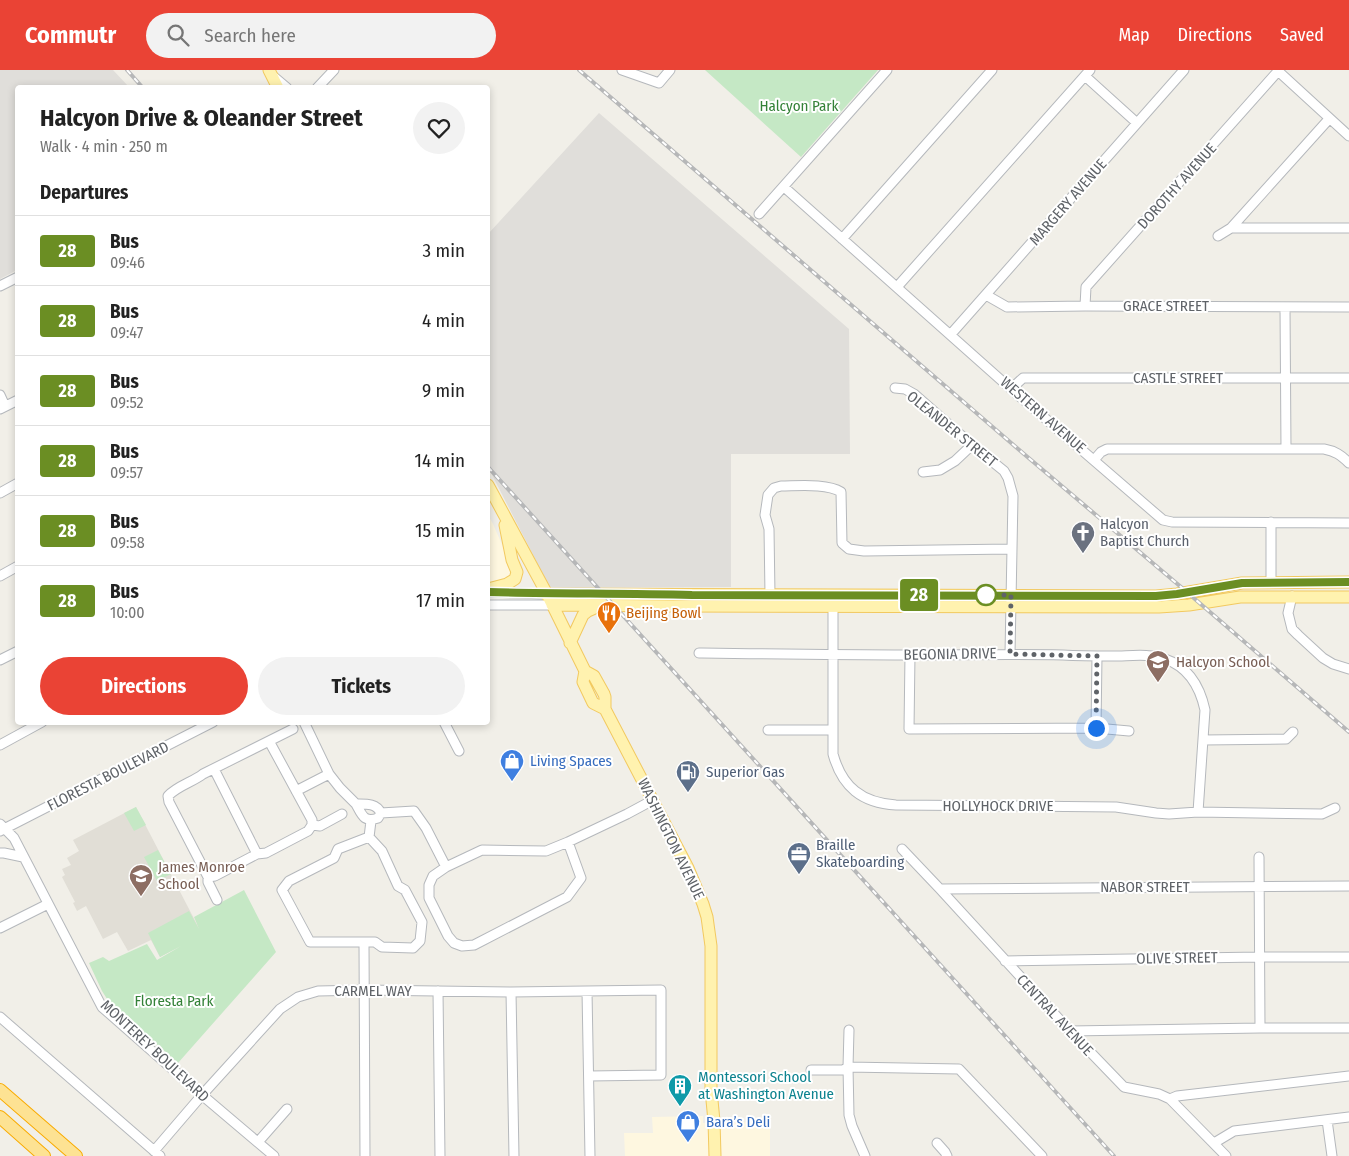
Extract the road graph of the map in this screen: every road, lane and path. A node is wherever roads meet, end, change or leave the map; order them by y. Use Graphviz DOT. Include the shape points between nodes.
graph roads {
  1 [pos="334,70"];
  2 [pos="622,70"];
  3 [pos="670,70"];
  4 [pos="887,70"];
  5 [pos="992,70"];
  6 [pos="1184,70"];
  7 [pos="1279,71"];
  8 [pos="270,72"];
  9 [pos="1088,73"];
  10 [pos="276,85"];
  11 [pos="284,85"];
  12 [pos="320,85"];
  13 [pos="1329,119"];
  14 [pos="1137,123"];
  15 [pos="1349,136"];
  16 [pos="784,187"];
  17 [pos="759,214"];
  18 [pos="1231,228"];
  19 [pos="1349,228"];
  20 [pos="1218,236"];
  21 [pos="842,239"];
  22 [pos="15,278"];
  23 [pos="0,286"];
  24 [pos="897,287"];
  25 [pos="986,295"];
  26 [pos="1085,306"];
  27 [pos="1285,307"];
  28 [pos="1349,307"];
  29 [pos="951,334"];
  30 [pos="1285,378"];
  31 [pos="1349,378"];
  32 [pos="895,388"];
  33 [pos="1011,388"];
  34 [pos="0,395"];
  35 [pos="15,402"];
  36 [pos="3,408"];
  37 [pos="972,445"];
  38 [pos="1286,449"];
  39 [pos="1094,460"];
  40 [pos="1349,463"];
  41 [pos="923,472"];
  42 [pos="15,486"];
  43 [pos="490,489"];
  44 [pos="0,493"];
  45 [pos="503,514"];
  46 [pos="1271,522"];
  47 [pos="1349,523"];
  48 [pos="1011,549"];
  49 [pos="15,568"];
  50 [pos="0,576"];
  51 [pos="1271,582"];
  52 [pos="1349,582"];
  53 [pos="490,590"];
  54 [pos="490,591"];
  55 [pos="547,594"];
  56 [pos="770,595"];
  57 [pos="1120,596"];
  58 [pos="1292,596"];
  59 [pos="1349,597"];
  60 [pos="1011,601"];
  61 [pos="490,605"];
  62 [pos="552,605"];
  63 [pos="600,606"];
  64 [pos="833,606"];
  65 [pos="1102,607"];
  66 [pos="570,643"];
  67 [pos="15,652"];
  68 [pos="699,653"];
  69 [pos="833,654"];
  70 [pos="1010,654"];
  71 [pos="910,655"];
  72 [pos="1097,656"];
  73 [pos="0,660"];
  74 [pos="1349,669"];
  75 [pos="37,725"];
  76 [pos="207,725"];
  77 [pos="305,725"];
  78 [pos="446,725"];
  79 [pos="1096,728"];
  80 [pos="294,729"];
  81 [pos="768,730"];
  82 [pos="832,730"];
  83 [pos="1129,731"];
  84 [pos="1293,732"];
  85 [pos="1203,740"];
  86 [pos="269,741"];
  87 [pos="0,745"];
  88 [pos="460,751"];
  89 [pos="214,769"];
  90 [pos="329,774"];
  91 [pos="296,791"];
  92 [pos="653,800"];
  93 [pos="356,804"];
  94 [pos="1335,808"];
  95 [pos="381,812"];
  96 [pos="1198,812"];
  97 [pos="342,814"];
  98 [pos="371,821"];
  99 [pos="312,826"];
  100 [pos="1,830"];
  101 [pos="369,837"];
  102 [pos="568,842"];
  103 [pos="902,848"];
  104 [pos="0,853"];
  105 [pos="257,854"];
  106 [pos="23,857"];
  107 [pos="1259,857"];
  108 [pos="446,867"];
  109 [pos="208,877"];
  110 [pos="1259,886"];
  111 [pos="1349,886"];
  112 [pos="940,889"];
  113 [pos="217,900"];
  114 [pos="48,904"];
  115 [pos="0,928"];
  116 [pos="364,942"];
  117 [pos="1260,957"];
  118 [pos="1349,957"];
  119 [pos="1005,961"];
  120 [pos="364,990"];
  121 [pos="438,991"];
  122 [pos="587,991"];
  123 [pos="511,992"];
  124 [pos="0,1017"];
  125 [pos="1260,1028"];
  126 [pos="1349,1028"];
  127 [pos="849,1030"];
  128 [pos="1070,1031"];
  129 [pos="848,1067"];
  130 [pos="811,1070"];
  131 [pos="589,1076"];
  132 [pos="1349,1076"];
  133 [pos="0,1090"];
  134 [pos="202,1095"];
  135 [pos="1170,1099"];
  136 [pos="287,1109"];
  137 [pos="1349,1117"];
  138 [pos="0,1118"];
  139 [pos="1327,1120"];
  140 [pos="258,1142"];
  141 [pos="937,1143"];
  142 [pos="1214,1143"];
  143 [pos="157,1154"];
  144 [pos="1038,1155"];
  145 [pos="44,1156"];
  146 [pos="76,1156"];
  147 [pos="274,1156"];
  148 [pos="365,1156"];
  149 [pos="440,1156"];
  150 [pos="514,1156"];
  151 [pos="590,1156"];
  152 [pos="715,1156"];
  153 [pos="865,1156"];
  154 [pos="946,1156"];
  155 [pos="1226,1156"];
  156 [pos="1332,1156"];
  1 -- 12 [label="street"];
  2 -- 3 [label="street" via="659,83"];
  4 -- 16 [label="street"];
  5 -- 21 [label="street"];
  6 -- 14 [label="street, MARGERY AVENUE"];
  7 -- 13 [label="street"];
  7 -- 26 [label="street, DOROTHY AVENUE" via="1086,287"];
  8 -- 10 [label="main road"];
  8 -- 11 [label="street"];
  9 -- 14 [label="street"];
  9 -- 24 [label="street"];
  13 -- 15 [label="street"];
  13 -- 18 [label="street"];
  14 -- 25 [label="street, MARGERY AVENUE"];
  16 -- 17 [label="street"];
  16 -- 21 [label="street, WESTERN AVENUE"];
  18 -- 19 [label="street"];
  18 -- 20 [label="street"];
  21 -- 24 [label="street, WESTERN AVENUE"];
  22 -- 23 [label="street"];
  24 -- 29 [label="street, WESTERN AVENUE"];
  25 -- 26 [label="street, GRACE STREET" via="1007,306"];
  25 -- 29 [label="street, MARGERY AVENUE"];
  26 -- 27 [label="street, GRACE STREET"];
  27 -- 28 [label="street, GRACE STREET"];
  27 -- 30 [label="street"];
  29 -- 33 [label="street, WESTERN AVENUE"];
  30 -- 31 [label="street, CASTLE STREET"];
  30 -- 33 [label="street, CASTLE STREET" via="1023,378"];
  30 -- 38 [label="street"];
  32 -- 37 [label="street, OLEANDER STREET" via="914,394"];
  33 -- 39 [label="street, WESTERN AVENUE"];
  34 -- 36 [label="street"];
  35 -- 36 [label="street"];
  37 -- 41 [label="street" via="940,470"];
  37 -- 48 [label="street, OLEANDER STREET" via="1008,478 1013,496"];
  38 -- 39 [label="street" via="1108,449"];
  38 -- 40 [label="street" via="1324,448 1333,450"];
  39 -- 46 [label="street, WESTERN AVENUE" via="1163,520"];
  42 -- 44 [label="street"];
  43 -- 45 [label="main road, WASHINGTON AVENUE"];
  45 -- 53 [label="main road" via="517,572 515,579"];
  45 -- 55 [label="main road, WASHINGTON AVENUE"];
  46 -- 47 [label="street, WESTERN AVENUE"];
  46 -- 51 [label="street"];
  48 -- 56 [label="street" via="849,549 842,543 841,492 826,487 781,486 768,495 765,515 769,529"];
  48 -- 60 [label="street, OLEANDER STREET"];
  49 -- 50 [label="street"];
  51 -- 52 [label="main road"];
  51 -- 57 [label="main road" via="1242,583 1156,596"];
  54 -- 55 [label="street"];
  55 -- 56 [label="main road"];
  55 -- 62 [label="main road, WASHINGTON AVENUE"];
  56 -- 60 [label="main road"];
  57 -- 60 [label="main road"];
  57 -- 65 [label="main road"];
  58 -- 59 [label="main road"];
  58 -- 65 [label="main road" via="1240,597 1159,607"];
  58 -- 74 [label="street" via="1288,613 1292,628 1323,658"];
  60 -- 64 [label="main road"];
  60 -- 65 [label="main road"];
  60 -- 70 [label="street, OLEANDER STREET"];
  61 -- 62 [label="street"];
  62 -- 63 [label="main road"];
  62 -- 66 [label="main road, WASHINGTON AVENUE"];
  63 -- 64 [label="main road"];
  63 -- 66 [label="main road" via="583,615"];
  64 -- 69 [label="street, HOLLYHOCK DRIVE"];
  66 -- 92 [label="main road, WASHINGTON AVENUE" via="584,671 583,682 593,703 605,708"];
  67 -- 73 [label="street"];
  68 -- 69 [label="street, BEGONIA DRIVE"];
  69 -- 71 [label="street, BEGONIA DRIVE"];
  69 -- 82 [label="street, HOLLYHOCK DRIVE"];
  70 -- 71 [label="street, BEGONIA DRIVE"];
  70 -- 72 [label="street, BEGONIA DRIVE"];
  71 -- 79 [label="street" via="909,729"];
  72 -- 79 [label="street"];
  72 -- 85 [label="street, BEGONIA DRIVE" via="1147,655 1164,658 1188,672 1202,696 1205,710"];
  75 -- 87 [label="street"];
  76 -- 100 [label="street, FLORESTA BOULEVARD"];
  77 -- 90 [label="street"];
  78 -- 88 [label="street"];
  79 -- 83 [label="street"];
  80 -- 86 [label="street"];
  81 -- 82 [label="street"];
  82 -- 96 [label="street, HOLLYHOCK DRIVE" via="833,754 841,775 862,796 884,804 1116,806 1169,814"];
  84 -- 85 [label="street" via="1286,739"];
  85 -- 96 [label="street, BEGONIA DRIVE"];
  86 -- 89 [label="street"];
  86 -- 91 [label="street"];
  89 -- 105 [label="street"];
  89 -- 109 [label="street" via="168,796"];
  90 -- 91 [label="street"];
  90 -- 93 [label="street"];
  91 -- 99 [label="street"];
  92 -- 102 [label="street"];
  92 -- 152 [label="main road, WASHINGTON AVENUE" via="688,868 707,917"];
  93 -- 95 [label="street" via="372,804"];
  93 -- 98 [label="street" via="366,820"];
  94 -- 96 [label="street, HOLLYHOCK DRIVE" via="1322,814"];
  95 -- 98 [label="street"];
  95 -- 108 [label="street" via="414,811"];
  97 -- 99 [label="street" via="320,826"];
  98 -- 101 [label="street"];
  99 -- 105 [label="street" via="266,853"];
  100 -- 106 [label="street, MONTEREY BOULEVARD" via="14,838"];
  101 -- 116 [label="street" via="382,851 398,886 405,890 422,922 420,941 413,948 382,947 376,942"];
  101 -- 116 [label="street" via="338,849 334,858 289,882 282,890 310,942"];
  102 -- 108 [label="street" via="546,851 482,850"];
  102 -- 108 [label="street" via="581,878 567,897 474,944 462,946 454,943 428,898 432,876"];
  103 -- 112 [label="street, CENTRAL AVENUE"];
  104 -- 106 [label="street"];
  105 -- 109 [label="street"];
  106 -- 114 [label="street, MONTEREY BOULEVARD"];
  107 -- 110 [label="street"];
  109 -- 113 [label="street"];
  110 -- 111 [label="street, NABOR STREET"];
  110 -- 112 [label="street, NABOR STREET"];
  110 -- 117 [label="street"];
  112 -- 119 [label="street, CENTRAL AVENUE"];
  114 -- 115 [label="street"];
  114 -- 134 [label="street, MONTEREY BOULEVARD" via="102,1007"];
  116 -- 120 [label="street"];
  117 -- 118 [label="street, OLIVE STREET"];
  117 -- 119 [label="street, OLIVE STREET"];
  117 -- 125 [label="street"];
  119 -- 128 [label="street, CENTRAL AVENUE"];
  120 -- 121 [label="street, CARMEL WAY"];
  120 -- 134 [label="street, CARMEL WAY" via="318,991 298,997 280,1009"];
  120 -- 148 [label="street"];
  121 -- 123 [label="street, CARMEL WAY"];
  121 -- 149 [label="street"];
  122 -- 123 [label="street, CARMEL WAY"];
  122 -- 131 [label="street"];
  122 -- 131 [label="street, CARMEL WAY" via="661,990 661,1075"];
  123 -- 150 [label="street"];
  124 -- 143 [label="street"];
  125 -- 126 [label="street"];
  125 -- 128 [label="street"];
  127 -- 129 [label="street"];
  128 -- 135 [label="street, CENTRAL AVENUE" via="1124,1087"];
  129 -- 130 [label="street" via="843,1070"];
  129 -- 144 [label="street" via="959,1069"];
  129 -- 153 [label="street" via="849,1115"];
  131 -- 151 [label="street"];
  132 -- 135 [label="street"];
  133 -- 146 [label="highway"];
  134 -- 140 [label="street, MONTEREY BOULEVARD"];
  134 -- 143 [label="street, CARMEL WAY"];
  135 -- 142 [label="street, CENTRAL AVENUE"];
  136 -- 140 [label="street"];
  137 -- 139 [label="street"];
  138 -- 145 [label="highway"];
  139 -- 142 [label="street" via="1234,1131"];
  139 -- 156 [label="street"];
  140 -- 147 [label="street, MONTEREY BOULEVARD"];
  141 -- 154 [label="street"];
  142 -- 155 [label="street, CENTRAL AVENUE"];
}
